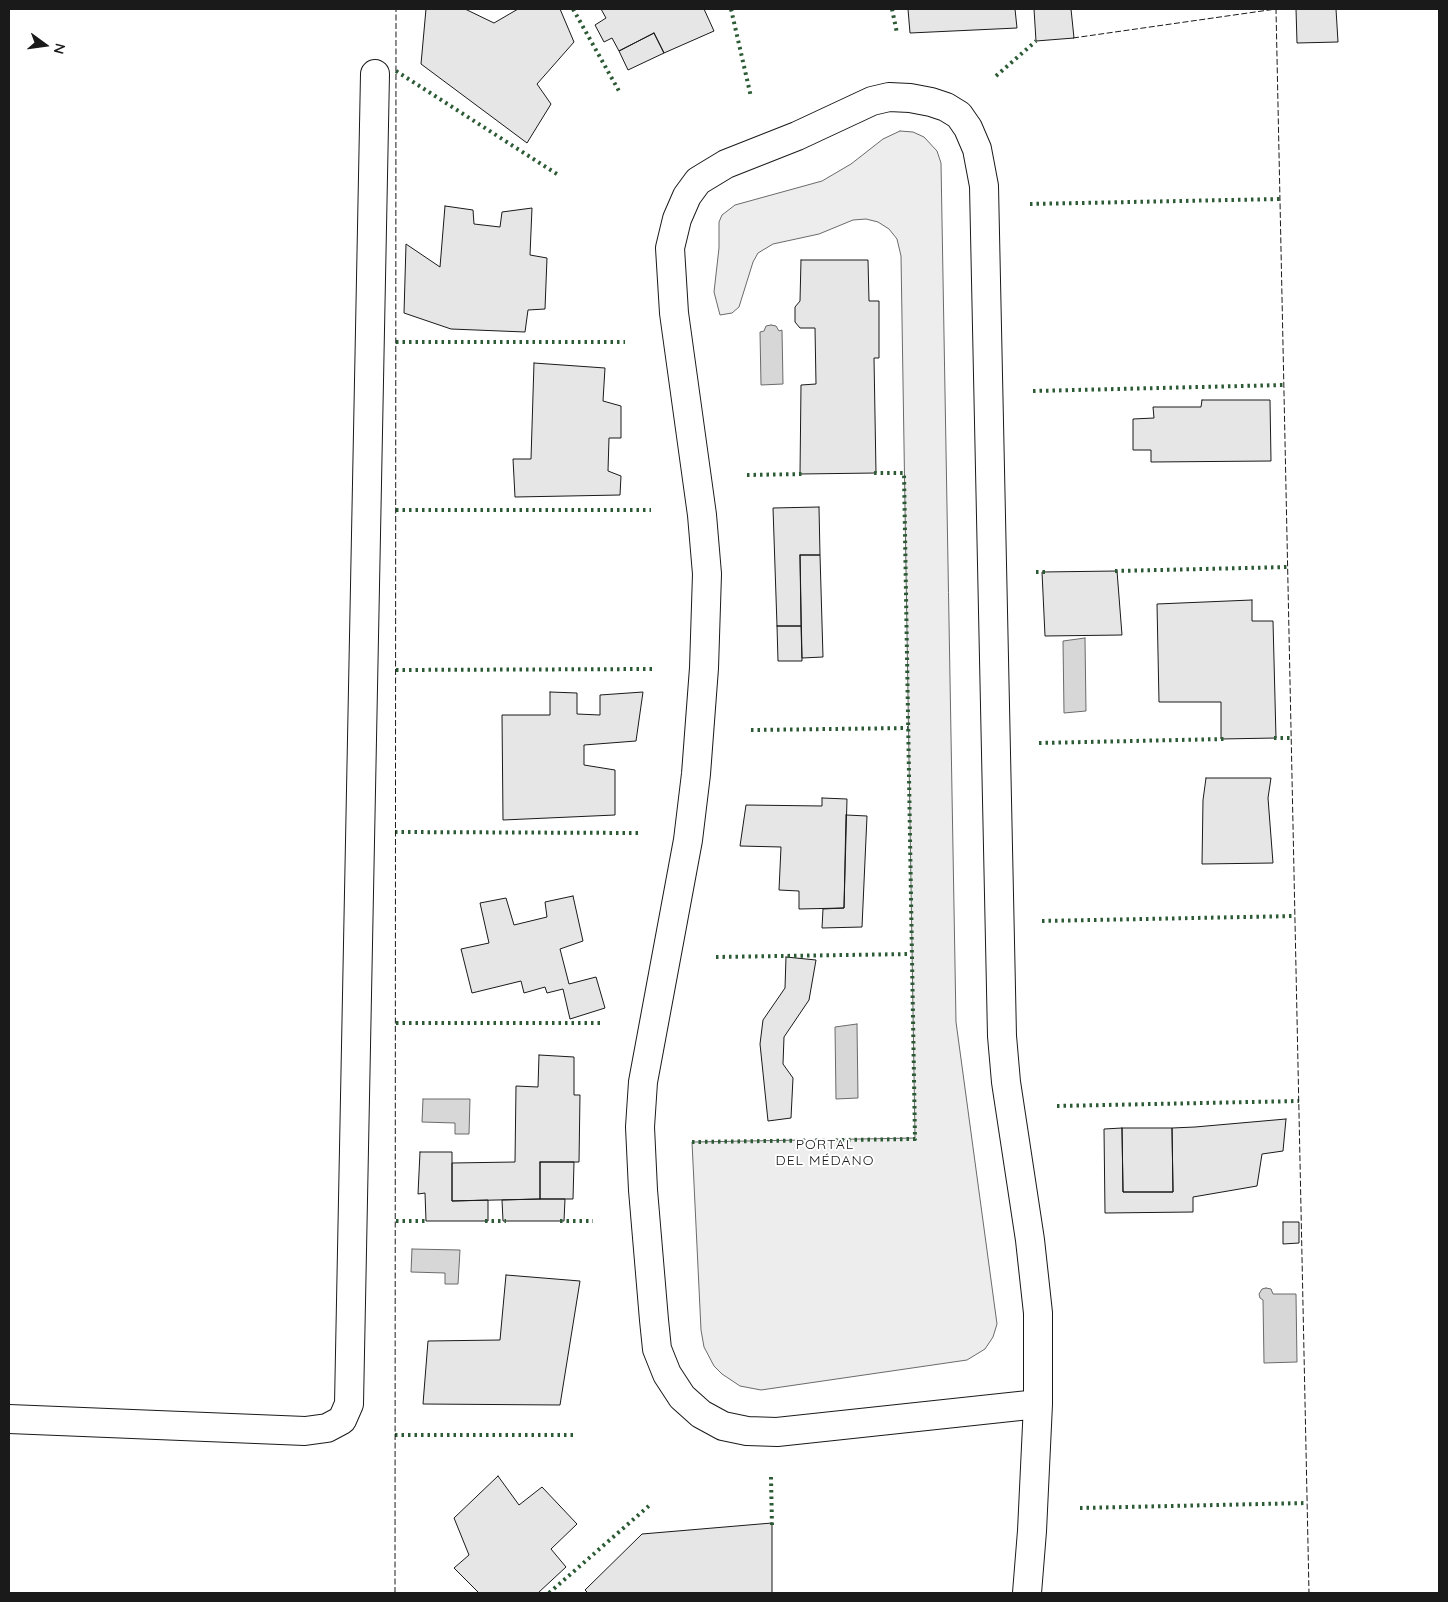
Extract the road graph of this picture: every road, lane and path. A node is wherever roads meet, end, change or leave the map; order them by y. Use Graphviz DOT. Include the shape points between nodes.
graph roads {
  1 [pos="375,74"];
  2 [pos="1038,1404"];
  3 [pos="9,1419"];
  4 [pos="1027,1593"];
  1 -- 3 [label="street" via="349,1404 342,1420 327,1428 306,1431"];
  2 -- 2 [label="street" via="776,1432 747,1432 723,1426 701,1414 682,1397 667,1374 657,1349 643,1190 643,1082 688,840 701,717 707,592 702,515 674,313 670,248 677,219 698,181 726,164 798,136 872,101 890,97 931,102 958,115 977,149 984,186 1002,1036 1038,1313"];
  2 -- 4 [label="street"];
}
